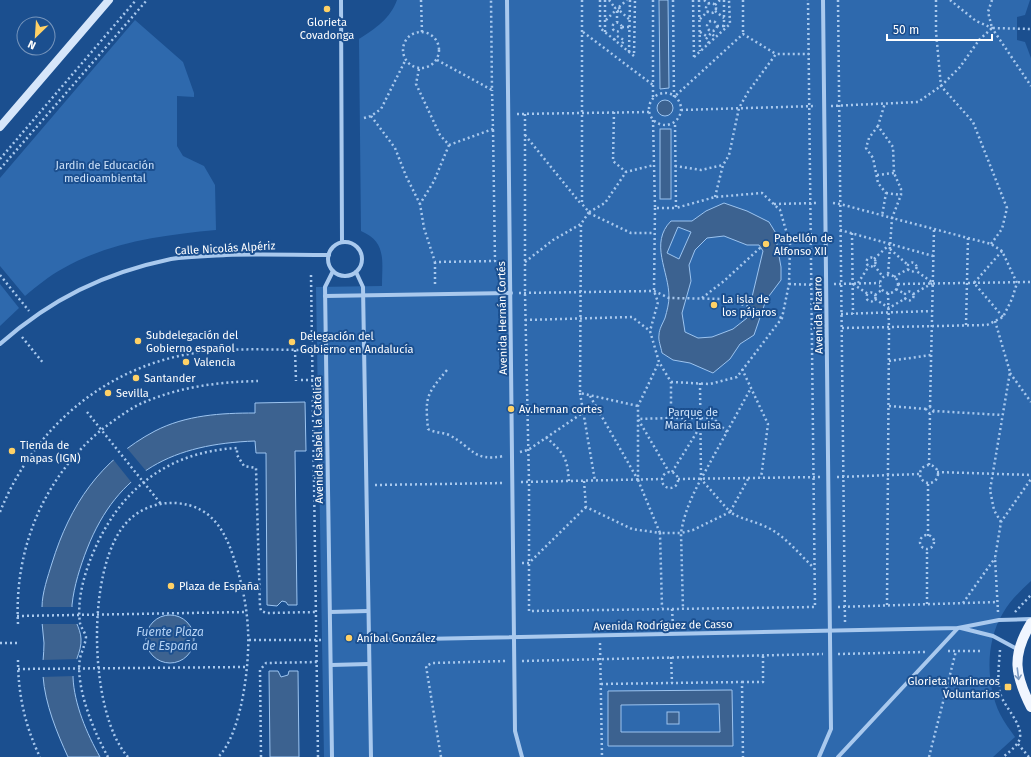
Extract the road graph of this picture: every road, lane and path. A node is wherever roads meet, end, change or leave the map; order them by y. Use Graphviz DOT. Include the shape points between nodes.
graph roads {
  1 [pos="109,0"];
  2 [pos="136,0"];
  3 [pos="147,0"];
  4 [pos="341,0"];
  5 [pos="422,0"];
  6 [pos="491,0"];
  7 [pos="507,0"];
  8 [pos="582,0"];
  9 [pos="600,0"];
  10 [pos="605,0"];
  11 [pos="609,0"];
  12 [pos="628,0"];
  13 [pos="635,0"];
  14 [pos="653,0"];
  15 [pos="673,0"];
  16 [pos="693,0"];
  17 [pos="699,0"];
  18 [pos="704,0"];
  19 [pos="720,0"];
  20 [pos="724,0"];
  21 [pos="729,0"];
  22 [pos="743,0"];
  23 [pos="808,0"];
  24 [pos="823,0"];
  25 [pos="838,0"];
  26 [pos="936,0"];
  27 [pos="950,0"];
  28 [pos="992,0"];
  29 [pos="709,4"];
  30 [pos="715,5"];
  31 [pos="620,7"];
  32 [pos="615,8"];
  33 [pos="617,11"];
  34 [pos="708,11"];
  35 [pos="716,12"];
  36 [pos="712,13"];
  37 [pos="724,19"];
  38 [pos="630,20"];
  39 [pos="605,21"];
  40 [pos="700,21"];
  41 [pos="712,21"];
  42 [pos="617,22"];
  43 [pos="693,22"];
  44 [pos="707,26"];
  45 [pos="717,26"];
  46 [pos="605,27"];
  47 [pos="612,27"];
  48 [pos="622,27"];
  49 [pos="630,27"];
  50 [pos="724,27"];
  51 [pos="992,28"];
  52 [pos="700,29"];
  53 [pos="1031,29"];
  54 [pos="693,30"];
  55 [pos="618,31"];
  56 [pos="422,32"];
  57 [pos="583,32"];
  58 [pos="605,32"];
  59 [pos="712,32"];
  60 [pos="630,33"];
  61 [pos="744,34"];
  62 [pos="618,36"];
  63 [pos="708,37"];
  64 [pos="715,37"];
  65 [pos="622,39"];
  66 [pos="614,40"];
  67 [pos="709,43"];
  68 [pos="621,46"];
  69 [pos="700,51"];
  70 [pos="630,52"];
  71 [pos="776,54"];
  72 [pos="809,54"];
  73 [pos="437,60"];
  74 [pos="405,61"];
  75 [pos="419,69"];
  76 [pos="653,85"];
  77 [pos="941,86"];
  78 [pos="1031,86"];
  79 [pos="492,90"];
  80 [pos="674,97"];
  81 [pos="653,99"];
  82 [pos="885,104"];
  83 [pos="839,105"];
  84 [pos="810,106"];
  85 [pos="825,106"];
  86 [pos="739,108"];
  87 [pos="681,110"];
  88 [pos="614,112"];
  89 [pos="649,112"];
  90 [pos="583,113"];
  91 [pos="509,114"];
  92 [pos="525,114"];
  93 [pos="371,116"];
  94 [pos="364,118"];
  95 [pos="653,120"];
  96 [pos="675,122"];
  97 [pos="878,126"];
  98 [pos="0,127"];
  99 [pos="493,129"];
  100 [pos="525,135"];
  101 [pos="449,145"];
  102 [pos="0,159"];
  103 [pos="654,165"];
  104 [pos="723,165"];
  105 [pos="676,166"];
  106 [pos="0,169"];
  107 [pos="626,172"];
  108 [pos="894,173"];
  109 [pos="877,175"];
  110 [pos="886,193"];
  111 [pos="901,195"];
  112 [pos="715,197"];
  113 [pos="810,203"];
  114 [pos="826,203"];
  115 [pos="420,204"];
  116 [pos="582,204"];
  117 [pos="774,204"];
  118 [pos="840,204"];
  119 [pos="655,208"];
  120 [pos="676,208"];
  121 [pos="589,212"];
  122 [pos="882,216"];
  123 [pos="892,218"];
  124 [pos="582,224"];
  125 [pos="934,229"];
  126 [pos="840,230"];
  127 [pos="654,233"];
  128 [pos="852,233"];
  129 [pos="968,237"];
  130 [pos="342,242"];
  131 [pos="890,244"];
  132 [pos="991,244"];
  133 [pos="761,247"];
  134 [pos="890,249"];
  135 [pos="1002,251"];
  136 [pos="329,255"];
  137 [pos="933,256"];
  138 [pos="874,259"];
  139 [pos="435,262"];
  140 [pos="525,262"];
  141 [pos="908,265"];
  142 [pos="869,266"];
  143 [pos="874,266"];
  144 [pos="908,270"];
  145 [pos="915,270"];
  146 [pos="333,271"];
  147 [pos="356,272"];
  148 [pos="0,275"];
  149 [pos="311,275"];
  150 [pos="888,275"];
  151 [pos="883,277"];
  152 [pos="894,277"];
  153 [pos="1031,282"];
  154 [pos="933,283"];
  155 [pos="967,283"];
  156 [pos="974,283"];
  157 [pos="1017,283"];
  158 [pos="853,284"];
  159 [pos="858,284"];
  160 [pos="898,284"];
  161 [pos="883,289"];
  162 [pos="896,289"];
  163 [pos="654,291"];
  164 [pos="581,292"];
  165 [pos="511,293"];
  166 [pos="525,293"];
  167 [pos="888,293"];
  168 [pos="435,294"];
  169 [pos="868,294"];
  170 [pos="905,294"];
  171 [pos="913,294"];
  172 [pos="363,295"];
  173 [pos="875,295"];
  174 [pos="325,296"];
  175 [pos="701,298"];
  176 [pos="906,298"];
  177 [pos="875,299"];
  178 [pos="888,308"];
  179 [pos="932,311"];
  180 [pos="889,313"];
  181 [pos="841,314"];
  182 [pos="854,314"];
  183 [pos="33,316"];
  184 [pos="1003,316"];
  185 [pos="581,318"];
  186 [pos="782,318"];
  187 [pos="525,320"];
  188 [pos="995,321"];
  189 [pos="966,325"];
  190 [pos="932,326"];
  191 [pos="842,328"];
  192 [pos="889,328"];
  193 [pos="16,330"];
  194 [pos="650,331"];
  195 [pos="0,344"];
  196 [pos="295,350"];
  197 [pos="312,350"];
  198 [pos="931,355"];
  199 [pos="889,361"];
  200 [pos="659,362"];
  201 [pos="44,364"];
  202 [pos="742,369"];
  203 [pos="447,370"];
  204 [pos="1010,372"];
  205 [pos="296,380"];
  206 [pos="301,380"];
  207 [pos="313,380"];
  208 [pos="326,380"];
  209 [pos="258,381"];
  210 [pos="670,382"];
  211 [pos="700,383"];
  212 [pos="751,388"];
  213 [pos="580,393"];
  214 [pos="589,395"];
  215 [pos="1031,402"];
  216 [pos="638,406"];
  217 [pos="889,406"];
  218 [pos="930,407"];
  219 [pos="926,409"];
  220 [pos="934,411"];
  221 [pos="86,412"];
  222 [pos="584,412"];
  223 [pos="930,414"];
  224 [pos="1002,415"];
  225 [pos="671,418"];
  226 [pos="700,418"];
  227 [pos="638,419"];
  228 [pos="700,427"];
  229 [pos="101,430"];
  230 [pos="727,432"];
  231 [pos="546,437"];
  232 [pos="528,450"];
  233 [pos="513,455"];
  234 [pos="929,465"];
  235 [pos="670,472"];
  236 [pos="937,472"];
  237 [pos="920,474"];
  238 [pos="992,474"];
  239 [pos="888,475"];
  240 [pos="1031,475"];
  241 [pos="843,476"];
  242 [pos="813,477"];
  243 [pos="829,477"];
  244 [pos="749,478"];
  245 [pos="760,478"];
  246 [pos="1031,478"];
  247 [pos="678,479"];
  248 [pos="701,479"];
  249 [pos="638,480"];
  250 [pos="569,481"];
  251 [pos="584,481"];
  252 [pos="595,481"];
  253 [pos="143,482"];
  254 [pos="928,482"];
  255 [pos="161,504"];
  256 [pos="586,507"];
  257 [pos="0,512"];
  258 [pos="730,512"];
  259 [pos="1001,522"];
  260 [pos="660,533"];
  261 [pos="681,533"];
  262 [pos="928,536"];
  263 [pos="927,549"];
  264 [pos="995,558"];
  265 [pos="514,562"];
  266 [pos="529,563"];
  267 [pos="815,569"];
  268 [pos="963,602"];
  269 [pos="997,602"];
  270 [pos="927,604"];
  271 [pos="887,605"];
  272 [pos="845,606"];
  273 [pos="815,607"];
  274 [pos="830,607"];
  275 [pos="662,608"];
  276 [pos="672,608"];
  277 [pos="683,609"];
  278 [pos="368,611"];
  279 [pos="247,612"];
  280 [pos="316,612"];
  281 [pos="330,612"];
  282 [pos="97,615"];
  283 [pos="17,616"];
  284 [pos="79,616"];
  285 [pos="1031,619"];
  286 [pos="999,620"];
  287 [pos="1031,623"];
  288 [pos="18,624"];
  289 [pos="958,628"];
  290 [pos="830,630"];
  291 [pos="845,630"];
  292 [pos="673,634"];
  293 [pos="600,635"];
  294 [pos="515,637"];
  295 [pos="249,640"];
  296 [pos="317,640"];
  297 [pos="330,640"];
  298 [pos="369,640"];
  299 [pos="0,643"];
  300 [pos="18,643"];
  301 [pos="981,650"];
  302 [pos="1019,650"];
  303 [pos="937,651"];
  304 [pos="956,651"];
  305 [pos="830,654"];
  306 [pos="763,655"];
  307 [pos="671,658"];
  308 [pos="600,659"];
  309 [pos="18,660"];
  310 [pos="516,661"];
  311 [pos="317,662"];
  312 [pos="331,664"];
  313 [pos="369,664"];
  314 [pos="247,667"];
  315 [pos="80,668"];
  316 [pos="98,668"];
  317 [pos="18,669"];
  318 [pos="742,682"];
  319 [pos="672,683"];
  320 [pos="601,684"];
  321 [pos="1031,707"];
  322 [pos="1018,744"];
  323 [pos="40,757"];
  324 [pos="108,757"];
  325 [pos="128,757"];
  326 [pos="218,757"];
  327 [pos="261,757"];
  328 [pos="318,757"];
  329 [pos="332,757"];
  330 [pos="371,757"];
  331 [pos="440,757"];
  332 [pos="522,757"];
  333 [pos="602,757"];
  334 [pos="743,757"];
  335 [pos="819,757"];
  336 [pos="838,757"];
  337 [pos="929,757"];
  338 [pos="1029,757"];
  1 -- 98 [label="main road"];
  2 -- 102 [label="path"];
  3 -- 106 [label="path"];
  4 -- 130 [label="street"];
  5 -- 56 [label="path"];
  6 -- 79 [label="path"];
  7 -- 91 [label="street, Avenida Hernán Cortés"];
  8 -- 57 [label="path"];
  9 -- 58 [label="path" via="600,28"];
  10 -- 39 [label="path"];
  11 -- 32 [label="path"];
  12 -- 31 [label="path"];
  12 -- 38 [label="path"];
  13 -- 70 [label="path" via="634,56"];
  14 -- 76 [label="path"];
  15 -- 80 [label="path"];
  16 -- 43 [label="path"];
  17 -- 40 [label="path"];
  18 -- 29 [label="path"];
  19 -- 30 [label="path"];
  20 -- 37 [label="path"];
  21 -- 50 [label="path" via="730,24"];
  22 -- 61 [label="path"];
  23 -- 72 [label="path"];
  24 -- 85 [label="street, Avenida Pizarro"];
  25 -- 83 [label="path"];
  26 -- 77 [label="path"];
  27 -- 51 [label="path" via="976,21"];
  28 -- 51 [label="path" via="988,12"];
  29 -- 30 [label="path"];
  29 -- 34 [label="path" via="706,8"];
  30 -- 35 [label="path"];
  31 -- 32 [label="path"];
  31 -- 33 [label="path"];
  32 -- 33 [label="path"];
  33 -- 38 [label="path"];
  33 -- 39 [label="path"];
  33 -- 42 [label="path"];
  34 -- 36 [label="path"];
  34 -- 40 [label="path"];
  35 -- 36 [label="path"];
  35 -- 37 [label="path"];
  36 -- 41 [label="path"];
  37 -- 50 [label="path"];
  38 -- 49 [label="path"];
  39 -- 46 [label="path"];
  40 -- 43 [label="path"];
  40 -- 52 [label="path"];
  41 -- 44 [label="path"];
  41 -- 45 [label="path"];
  42 -- 47 [label="path"];
  42 -- 48 [label="path"];
  43 -- 54 [label="path"];
  44 -- 52 [label="path"];
  44 -- 59 [label="path"];
  45 -- 50 [label="path"];
  45 -- 59 [label="path"];
  46 -- 47 [label="path"];
  46 -- 58 [label="path"];
  47 -- 55 [label="path"];
  48 -- 49 [label="path"];
  48 -- 55 [label="path"];
  49 -- 60 [label="path"];
  50 -- 64 [label="path"];
  51 -- 53 [label="path"];
  51 -- 77 [label="path"];
  51 -- 78 [label="path"];
  52 -- 54 [label="path"];
  52 -- 63 [label="path"];
  52 -- 69 [label="path"];
  54 -- 69 [label="path" via="694,57"];
  55 -- 62 [label="path"];
  56 -- 73 [label="path" via="430,34 435,39 439,53"];
  56 -- 74 [label="path" via="414,33 407,38 402,53"];
  57 -- 76 [label="path"];
  57 -- 90 [label="path"];
  58 -- 66 [label="path"];
  59 -- 63 [label="path"];
  59 -- 64 [label="path"];
  60 -- 65 [label="path"];
  60 -- 70 [label="path"];
  61 -- 71 [label="path"];
  61 -- 80 [label="path"];
  62 -- 65 [label="path"];
  62 -- 66 [label="path"];
  63 -- 67 [label="path" via="706,39"];
  64 -- 67 [label="path"];
  65 -- 68 [label="path" via="624,40"];
  66 -- 68 [label="path"];
  67 -- 69 [label="path"];
  68 -- 70 [label="path"];
  71 -- 72 [label="path"];
  71 -- 86 [label="path"];
  72 -- 84 [label="path"];
  73 -- 75 [label="path" via="426,68"];
  73 -- 79 [label="path"];
  74 -- 75 [label="path"];
  74 -- 93 [label="path" via="381,109"];
  75 -- 101 [label="path" via="416,84 440,135"];
  76 -- 81 [label="path"];
  77 -- 82 [label="path" via="918,102"];
  77 -- 132 [label="path" via="973,122 1007,208 1002,228"];
  79 -- 99 [label="path"];
  80 -- 81 [label="path" via="662,94"];
  80 -- 87 [label="path"];
  81 -- 89 [label="path"];
  82 -- 83 [label="path"];
  82 -- 97 [label="path"];
  83 -- 85 [label="path"];
  83 -- 118 [label="path"];
  84 -- 85 [label="path"];
  84 -- 86 [label="path"];
  84 -- 113 [label="path"];
  85 -- 114 [label="street, Avenida Pizarro"];
  86 -- 87 [label="path"];
  86 -- 104 [label="path" via="729,155"];
  87 -- 96 [label="path"];
  88 -- 89 [label="path"];
  88 -- 90 [label="path"];
  88 -- 107 [label="path" via="613,161"];
  89 -- 95 [label="path"];
  90 -- 92 [label="path"];
  90 -- 116 [label="path"];
  91 -- 92 [label="path"];
  91 -- 165 [label="street, Avenida Hernán Cortés"];
  92 -- 100 [label="path"];
  93 -- 94 [label="path"];
  93 -- 115 [label="path" via="395,148"];
  95 -- 96 [label="path" via="663,125"];
  95 -- 103 [label="path"];
  96 -- 105 [label="path"];
  97 -- 108 [label="path" via="893,147"];
  97 -- 109 [label="path" via="869,138 866,148 873,158"];
  99 -- 101 [label="path"];
  99 -- 139 [label="path" via="495,261"];
  100 -- 116 [label="path"];
  100 -- 140 [label="path"];
  101 -- 115 [label="path" via="434,181"];
  103 -- 107 [label="path"];
  103 -- 119 [label="path"];
  104 -- 105 [label="path" via="701,170"];
  104 -- 112 [label="path"];
  105 -- 120 [label="path"];
  107 -- 121 [label="path" via="605,204"];
  108 -- 109 [label="path"];
  108 -- 111 [label="path"];
  109 -- 110 [label="path" via="878,183"];
  110 -- 111 [label="path"];
  110 -- 122 [label="path"];
  111 -- 123 [label="path"];
  112 -- 117 [label="path" via="762,193"];
  112 -- 120 [label="path"];
  113 -- 114 [label="path"];
  113 -- 117 [label="path"];
  113 -- 242 [label="path"];
  114 -- 118 [label="path"];
  114 -- 243 [label="street, Avenida Pizarro"];
  115 -- 139 [label="path" via="424,228"];
  116 -- 121 [label="path"];
  117 -- 186 [label="path" via="780,210 790,244 789,284"];
  118 -- 122 [label="path"];
  118 -- 126 [label="path"];
  119 -- 120 [label="path"];
  119 -- 127 [label="path"];
  121 -- 124 [label="path"];
  121 -- 127 [label="path" via="632,233"];
  122 -- 123 [label="path"];
  123 -- 125 [label="path"];
  123 -- 131 [label="path"];
  124 -- 140 [label="path" via="553,240"];
  124 -- 164 [label="path"];
  125 -- 129 [label="path"];
  125 -- 137 [label="path"];
  126 -- 128 [label="path"];
  126 -- 181 [label="path"];
  127 -- 163 [label="path"];
  128 -- 131 [label="path"];
  128 -- 158 [label="path"];
  129 -- 132 [label="path"];
  129 -- 155 [label="path"];
  130 -- 136 [label="street" via="333,247"];
  130 -- 147 [label="street" via="353,244 361,252 362,263"];
  131 -- 134 [label="path"];
  131 -- 137 [label="path"];
  131 -- 138 [label="path"];
  132 -- 135 [label="path"];
  133 -- 175 [label="path"];
  134 -- 141 [label="path"];
  134 -- 150 [label="path"];
  135 -- 156 [label="path"];
  135 -- 157 [label="path"];
  136 -- 146 [label="street"];
  136 -- 183 [label="street, Calle Nicolás Alpériz" via="243,255 172,259 100,280"];
  137 -- 154 [label="path"];
  138 -- 142 [label="path" via="868,260"];
  138 -- 143 [label="path"];
  139 -- 168 [label="path"];
  140 -- 166 [label="path"];
  141 -- 144 [label="path"];
  141 -- 145 [label="path" via="914,264"];
  142 -- 143 [label="path"];
  142 -- 159 [label="path"];
  143 -- 151 [label="path"];
  144 -- 145 [label="path"];
  144 -- 152 [label="path"];
  145 -- 154 [label="path"];
  146 -- 147 [label="street" via="344,276"];
  146 -- 174 [label="street, Avenida Isabel la Católica" via="324,287"];
  147 -- 172 [label="street" via="363,287"];
  148 -- 183 [label="path"];
  149 -- 197 [label="path"];
  150 -- 151 [label="path"];
  150 -- 152 [label="path"];
  151 -- 161 [label="path" via="880,283"];
  152 -- 160 [label="path"];
  153 -- 157 [label="path"];
  154 -- 155 [label="path"];
  154 -- 160 [label="path"];
  154 -- 171 [label="path"];
  154 -- 179 [label="path"];
  155 -- 156 [label="path"];
  155 -- 189 [label="path"];
  156 -- 157 [label="path"];
  156 -- 184 [label="path"];
  157 -- 184 [label="path"];
  158 -- 169 [label="path"];
  158 -- 182 [label="path"];
  160 -- 162 [label="path"];
  161 -- 167 [label="path"];
  161 -- 173 [label="path"];
  162 -- 167 [label="path"];
  162 -- 170 [label="path"];
  163 -- 164 [label="path"];
  163 -- 175 [label="path" via="669,298"];
  163 -- 194 [label="path" via="658,302"];
  164 -- 166 [label="path"];
  164 -- 185 [label="path"];
  165 -- 166 [label="path"];
  165 -- 168 [label="street"];
  165 -- 233 [label="street, Avenida Hernán Cortés"];
  166 -- 187 [label="path"];
  167 -- 178 [label="path"];
  168 -- 172 [label="street"];
  169 -- 173 [label="path"];
  169 -- 177 [label="path" via="869,301"];
  170 -- 171 [label="path" via="909,291"];
  170 -- 176 [label="path"];
  171 -- 176 [label="path" via="911,300"];
  172 -- 174 [label="street"];
  172 -- 278 [label="street"];
  173 -- 177 [label="path"];
  174 -- 208 [label="street, Avenida Isabel la Católica"];
  175 -- 186 [label="path" via="726,299"];
  176 -- 178 [label="path"];
  177 -- 178 [label="path"];
  178 -- 180 [label="path"];
  179 -- 180 [label="path"];
  179 -- 190 [label="path"];
  180 -- 182 [label="path"];
  180 -- 192 [label="path"];
  181 -- 182 [label="path"];
  181 -- 191 [label="path"];
  183 -- 193 [label="street, Calle Nicolás Alpériz"];
  184 -- 188 [label="path"];
  185 -- 187 [label="path"];
  185 -- 194 [label="path" via="632,316"];
  185 -- 213 [label="path"];
  186 -- 202 [label="path"];
  187 -- 232 [label="path"];
  188 -- 189 [label="path" via="987,325"];
  188 -- 204 [label="path"];
  189 -- 190 [label="path"];
  190 -- 192 [label="path"];
  190 -- 198 [label="path"];
  191 -- 192 [label="path"];
  191 -- 241 [label="path"];
  192 -- 199 [label="path"];
  193 -- 195 [label="street, Calle Nicolás Alpériz"];
  193 -- 201 [label="path"];
  194 -- 200 [label="path"];
  196 -- 197 [label="path"];
  196 -- 205 [label="path"];
  196 -- 257 [label="path" via="237,349 190,354 115,379 95,391 50,430 17,476"];
  197 -- 207 [label="path"];
  198 -- 199 [label="path"];
  198 -- 218 [label="path"];
  199 -- 217 [label="path"];
  200 -- 210 [label="path"];
  200 -- 216 [label="path"];
  202 -- 211 [label="path" via="737,377 710,384"];
  202 -- 212 [label="path"];
  203 -- 233 [label="path" via="427,396 428,429 447,434 480,458"];
  204 -- 215 [label="path"];
  204 -- 224 [label="path"];
  206 -- 207 [label="path"];
  207 -- 208 [label="path"];
  207 -- 280 [label="path"];
  208 -- 281 [label="street, Avenida Isabel la Católica"];
  209 -- 229 [label="path" via="222,382 158,396 138,405"];
  210 -- 211 [label="path"];
  210 -- 225 [label="path"];
  211 -- 226 [label="path"];
  212 -- 230 [label="path"];
  212 -- 245 [label="path" via="768,424"];
  213 -- 214 [label="path"];
  213 -- 222 [label="path"];
  214 -- 216 [label="path"];
  214 -- 249 [label="path"];
  216 -- 227 [label="path"];
  217 -- 219 [label="path"];
  217 -- 239 [label="path"];
  218 -- 219 [label="path"];
  218 -- 220 [label="path"];
  219 -- 223 [label="path"];
  220 -- 223 [label="path"];
  220 -- 224 [label="path"];
  221 -- 229 [label="path"];
  222 -- 231 [label="path"];
  222 -- 252 [label="path"];
  223 -- 234 [label="path"];
  224 -- 238 [label="path"];
  225 -- 226 [label="path"];
  225 -- 227 [label="path"];
  226 -- 228 [label="path"];
  226 -- 230 [label="path" via="713,418"];
  227 -- 235 [label="path"];
  227 -- 249 [label="path"];
  228 -- 235 [label="path"];
  228 -- 248 [label="path"];
  229 -- 253 [label="path"];
  229 -- 283 [label="path" via="70,460 41,505 30,533 22,566"];
  230 -- 248 [label="path"];
  231 -- 232 [label="path"];
  231 -- 250 [label="path" via="562,452 568,462"];
  232 -- 233 [label="path"];
  232 -- 266 [label="path"];
  233 -- 265 [label="street, Avenida Hernán Cortés"];
  234 -- 236 [label="path"];
  234 -- 237 [label="path" via="923,468"];
  235 -- 247 [label="path" via="677,475"];
  235 -- 247 [label="path" via="662,478 662,483 666,487 675,487"];
  236 -- 238 [label="path"];
  236 -- 254 [label="path" via="934,481"];
  237 -- 239 [label="path"];
  237 -- 254 [label="path" via="922,480"];
  238 -- 240 [label="path"];
  238 -- 259 [label="path" via="990,490 994,510"];
  239 -- 241 [label="path"];
  239 -- 271 [label="path"];
  241 -- 243 [label="path"];
  241 -- 272 [label="path"];
  242 -- 243 [label="path"];
  242 -- 245 [label="path"];
  242 -- 267 [label="path"];
  243 -- 274 [label="street, Avenida Pizarro"];
  244 -- 245 [label="path"];
  244 -- 248 [label="path"];
  244 -- 258 [label="path"];
  246 -- 259 [label="path"];
  247 -- 248 [label="path"];
  248 -- 258 [label="path"];
  248 -- 261 [label="path" via="688,505"];
  249 -- 260 [label="path"];
  251 -- 256 [label="path"];
  253 -- 255 [label="path"];
  253 -- 280 [label="path" via="177,462 217,450 237,448 239,461 244,466 256,468 261,611"];
  253 -- 284 [label="path" via="127,497 105,525 83,579"];
  254 -- 262 [label="path"];
  255 -- 279 [label="path" via="194,507 205,513 223,530 229,541"];
  255 -- 282 [label="path" via="141,511 129,519 120,530 108,555"];
  256 -- 260 [label="path" via="632,528"];
  256 -- 266 [label="path"];
  258 -- 261 [label="path"];
  258 -- 267 [label="path" via="781,536"];
  259 -- 264 [label="path"];
  260 -- 261 [label="path"];
  260 -- 275 [label="path"];
  261 -- 277 [label="path"];
  262 -- 263 [label="path" via="934,542 932,547"];
  262 -- 263 [label="path" via="920,542 922,547"];
  263 -- 270 [label="path"];
  264 -- 268 [label="path"];
  264 -- 269 [label="path"];
  265 -- 266 [label="path"];
  265 -- 294 [label="street, Avenida Hernán Cortés"];
  266 -- 275 [label="path" via="529,611"];
  267 -- 273 [label="path"];
  268 -- 269 [label="path"];
  268 -- 270 [label="path"];
  269 -- 286 [label="path"];
  270 -- 271 [label="path"];
  271 -- 272 [label="path"];
  272 -- 274 [label="path"];
  272 -- 291 [label="path"];
  273 -- 274 [label="path"];
  273 -- 277 [label="path"];
  274 -- 290 [label="street, Avenida Pizarro"];
  275 -- 276 [label="path"];
  276 -- 277 [label="path"];
  276 -- 292 [label="path"];
  278 -- 281 [label="street"];
  278 -- 298 [label="street"];
  279 -- 282 [label="path"];
  279 -- 295 [label="path"];
  280 -- 296 [label="path"];
  281 -- 297 [label="street, Avenida Isabel la Católica"];
  282 -- 284 [label="path"];
  282 -- 316 [label="path"];
  283 -- 284 [label="path"];
  283 -- 288 [label="path"];
  284 -- 315 [label="path" via="86,637"];
  285 -- 286 [label="street"];
  286 -- 289 [label="street"];
  287 -- 302 [label="main road"];
  289 -- 291 [label="street, Avenida Rodríguez de Casso"];
  289 -- 302 [label="street" via="993,636"];
  289 -- 303 [label="street"];
  290 -- 291 [label="street, Avenida Rodríguez de Casso"];
  290 -- 292 [label="street, Avenida Rodríguez de Casso"];
  290 -- 305 [label="street, Avenida Pizarro"];
  292 -- 293 [label="street, Avenida Rodríguez de Casso"];
  293 -- 294 [label="street, Avenida Rodríguez de Casso"];
  293 -- 308 [label="path"];
  294 -- 298 [label="street, Avenida Rodríguez de Casso"];
  294 -- 310 [label="street, Avenida Hernán Cortés"];
  295 -- 296 [label="path"];
  295 -- 314 [label="path"];
  296 -- 297 [label="path"];
  296 -- 311 [label="path"];
  297 -- 312 [label="street, Avenida Isabel la Católica"];
  298 -- 313 [label="street"];
  299 -- 300 [label="path"];
  301 -- 304 [label="path"];
  302 -- 321 [label="main road, one-way" via="1017,667 1020,683"];
  303 -- 304 [label="path"];
  303 -- 305 [label="path"];
  303 -- 336 [label="street"];
  304 -- 337 [label="path"];
  305 -- 306 [label="path"];
  305 -- 335 [label="street, Avenida Pizarro" via="831,729"];
  306 -- 307 [label="path"];
  306 -- 318 [label="path" via="763,682"];
  307 -- 308 [label="path"];
  307 -- 319 [label="path"];
  308 -- 310 [label="path"];
  308 -- 320 [label="path"];
  309 -- 317 [label="path"];
  310 -- 331 [label="path" via="432,663 426,666"];
  310 -- 332 [label="street, Avenida Hernán Cortés" via="515,731"];
  311 -- 327 [label="path" via="266,663 261,666"];
  311 -- 328 [label="path"];
  312 -- 313 [label="street"];
  312 -- 329 [label="street"];
  313 -- 330 [label="street"];
  314 -- 316 [label="path"];
  314 -- 326 [label="path" via="235,723 228,742"];
  315 -- 316 [label="path"];
  315 -- 317 [label="path"];
  315 -- 324 [label="path" via="86,704"];
  316 -- 325 [label="path" via="107,714 115,738"];
  317 -- 323 [label="path" via="23,710"];
  318 -- 319 [label="path"];
  318 -- 334 [label="path"];
  319 -- 320 [label="path"];
  320 -- 333 [label="path"];
  322 -- 338 [label="path"];
}
